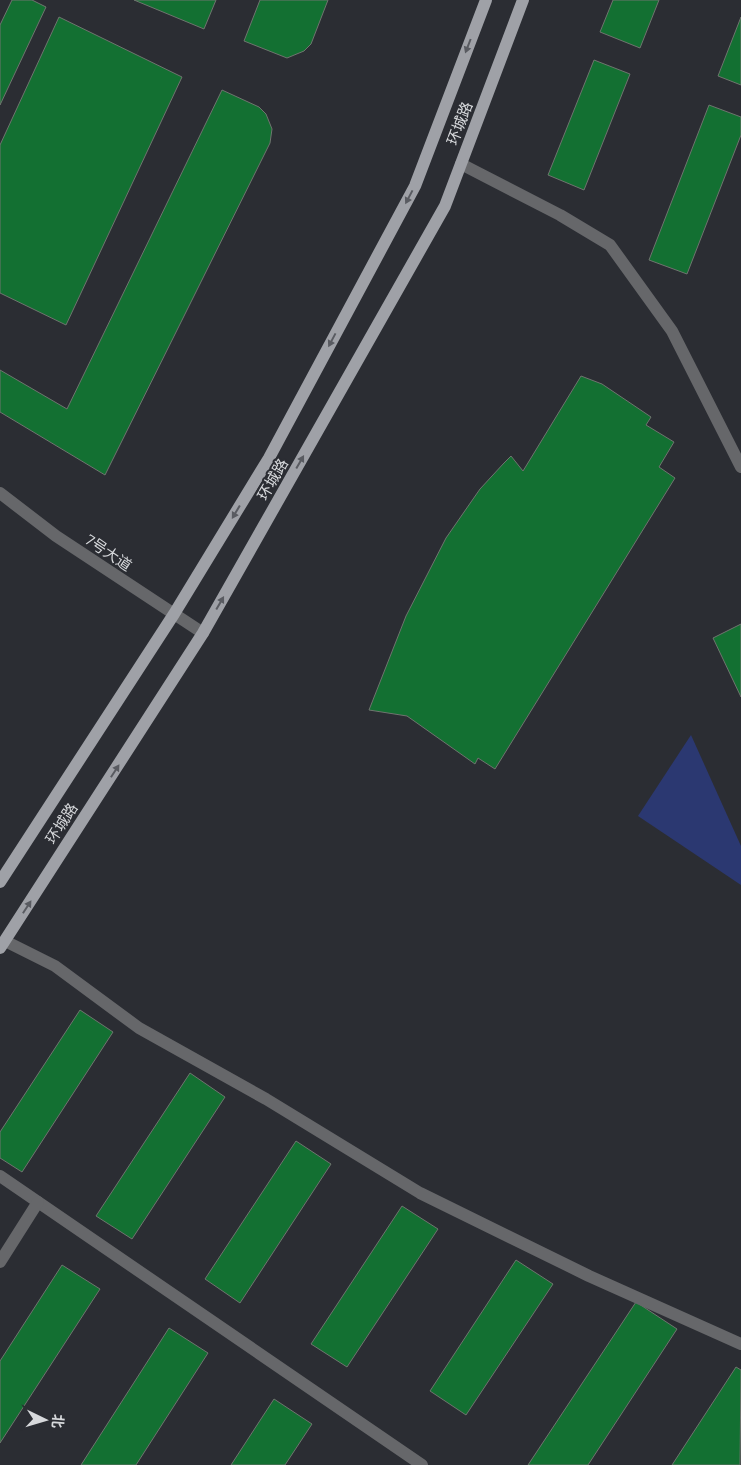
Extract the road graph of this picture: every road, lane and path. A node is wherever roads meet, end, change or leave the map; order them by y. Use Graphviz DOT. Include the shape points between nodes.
graph roads {
  1 [pos="486,0"];
  2 [pos="523,0"];
  3 [pos="461,164"];
  4 [pos="741,467"];
  5 [pos="0,493"];
  6 [pos="174,614"];
  7 [pos="202,633"];
  8 [pos="0,882"];
  9 [pos="2,944"];
  10 [pos="0,1176"];
  11 [pos="38,1202"];
  12 [pos="0,1262"];
  13 [pos="741,1344"];
  14 [pos="422,1465"];
  1 -- 6 [label="main road, one-way" via="415,186 270,458"];
  2 -- 3 [label="main road, 环城路"];
  3 -- 4 [label="street" via="610,245 672,331"];
  7 -- 3 [label="main road, 环城路, one-way" via="446,206"];
  5 -- 6 [label="street, 7号大道" via="56,536"];
  6 -- 7 [label="street, 7号大道"];
  6 -- 8 [label="main road"];
  9 -- 7 [label="main road, 环城路, one-way"];
  9 -- 13 [label="street" via="55,966 139,1028 266,1099 420,1193 588,1276"];
  10 -- 11 [label="street"];
  11 -- 12 [label="street"];
  11 -- 14 [label="street"];
}
